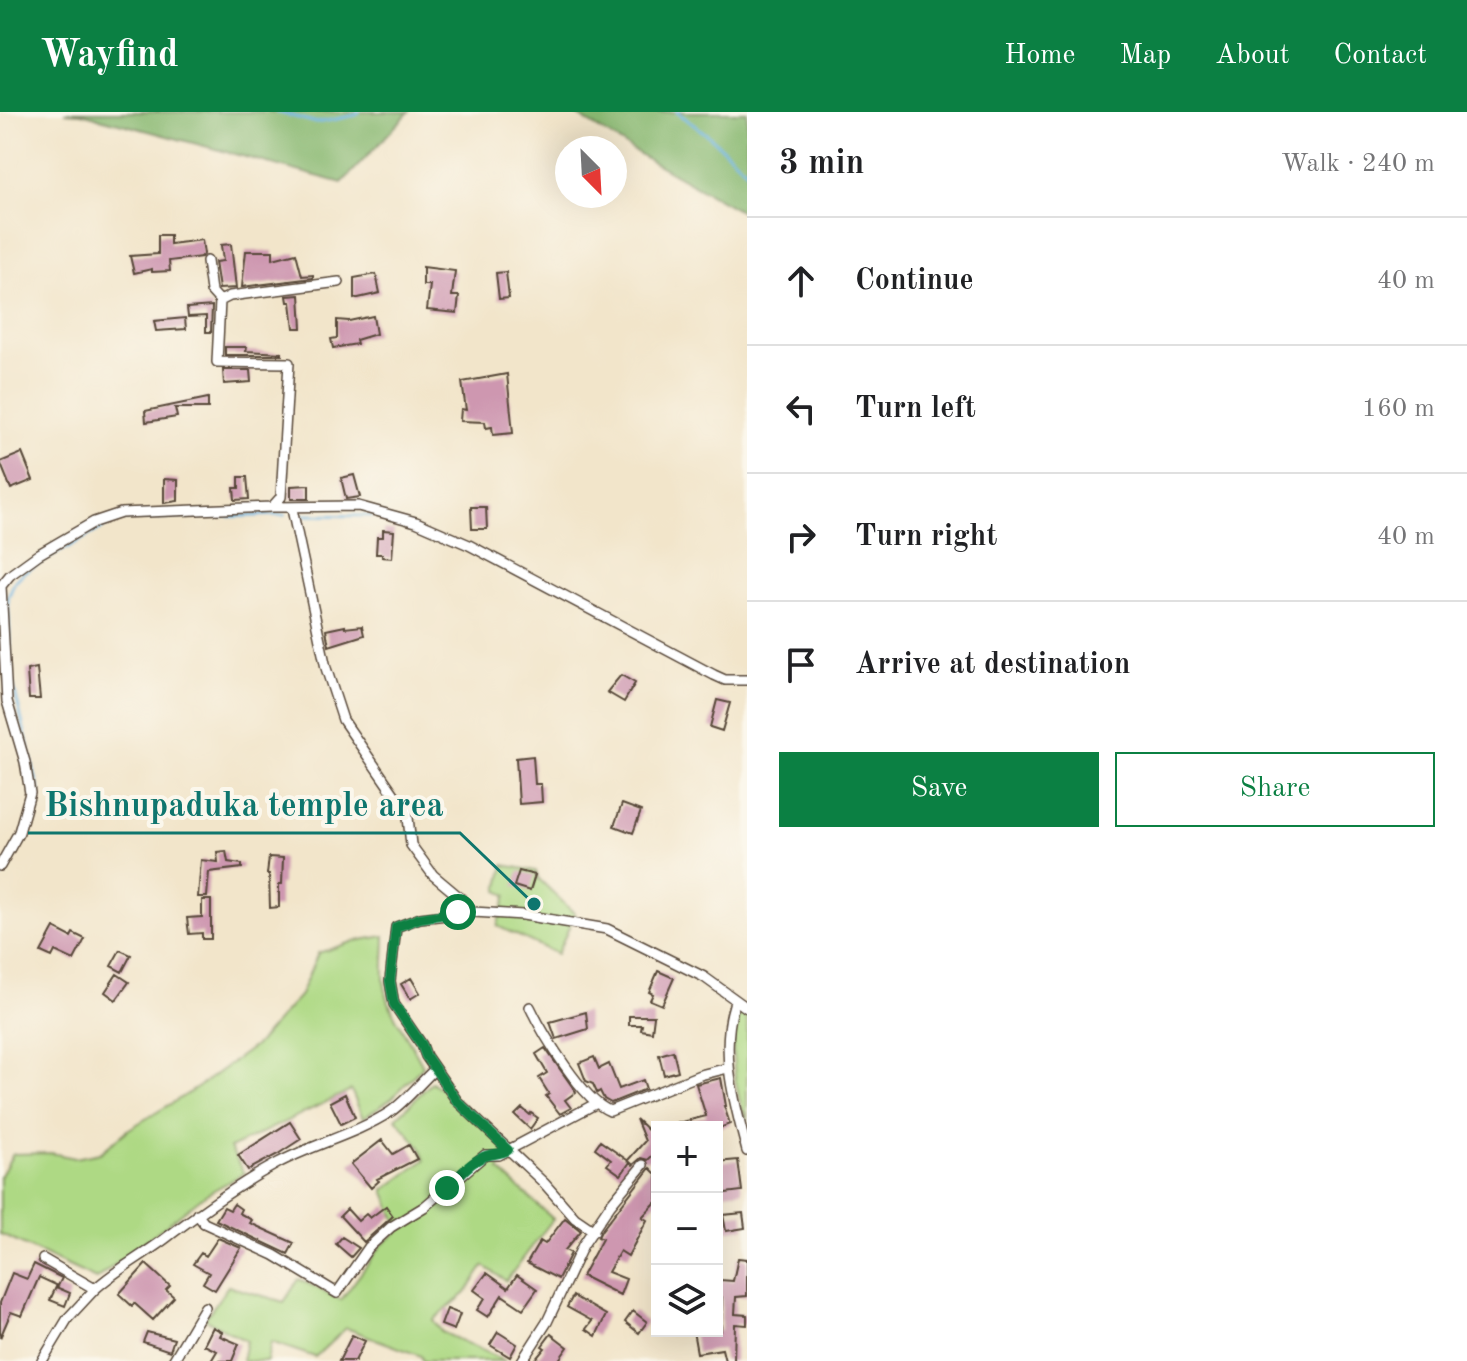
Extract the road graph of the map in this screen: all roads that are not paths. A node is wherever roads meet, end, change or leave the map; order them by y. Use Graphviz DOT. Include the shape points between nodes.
graph roads {
  1 [pos="207,261"];
  2 [pos="339,282"];
  3 [pos="220,301"];
  4 [pos="272,507"];
  5 [pos="292,509"];
  6 [pos="747,680"];
  7 [pos="0,866"];
  8 [pos="473,912"];
  9 [pos="735,1001"];
  10 [pos="530,1007"];
  11 [pos="747,1008"];
  12 [pos="728,1068"];
  13 [pos="435,1069"];
  14 [pos="597,1103"];
  15 [pos="508,1150"];
  16 [pos="747,1151"];
  17 [pos="643,1165"];
  18 [pos="197,1214"];
  19 [pos="594,1231"];
  20 [pos="43,1259"];
  21 [pos="95,1289"];
  22 [pos="205,1307"];
  23 [pos="42,1361"];
  24 [pos="173,1361"];
  25 [pos="522,1361"];
  1 -- 3 [label="street" via="211,291"];
  2 -- 3 [label="street"];
  3 -- 4 [label="street" via="217,362 289,363 281,497"];
  4 -- 5 [label="street"];
  4 -- 7 [label="street" via="121,513 94,522 1,586 7,701 30,793 19,832"];
  5 -- 6 [label="street" via="358,506 428,527 725,680"];
  5 -- 8 [label="street" via="326,668 343,720 407,808 411,845 433,875"];
  8 -- 9 [label="street" via="607,929 704,977"];
  8 -- 13 [label="street" via="420,918 396,927 390,981 394,1004"];
  9 -- 11 [label="street"];
  9 -- 12 [label="street" via="728,1024"];
  10 -- 14 [label="street" via="558,1056"];
  12 -- 14 [label="street" via="610,1111"];
  12 -- 16 [label="street"];
  13 -- 15 [label="street" via="457,1101"];
  13 -- 18 [label="street" via="393,1110 276,1164"];
  14 -- 15 [label="street"];
  15 -- 18 [label="street" via="485,1155 424,1207 391,1227 369,1247 337,1293 274,1255 204,1223"];
  15 -- 19 [label="street"];
  17 -- 19 [label="street"];
  18 -- 21 [label="street"];
  19 -- 25 [label="street"];
  20 -- 21 [label="street"];
  21 -- 23 [label="street" via="68,1318"];
  22 -- 24 [label="street"];
}
